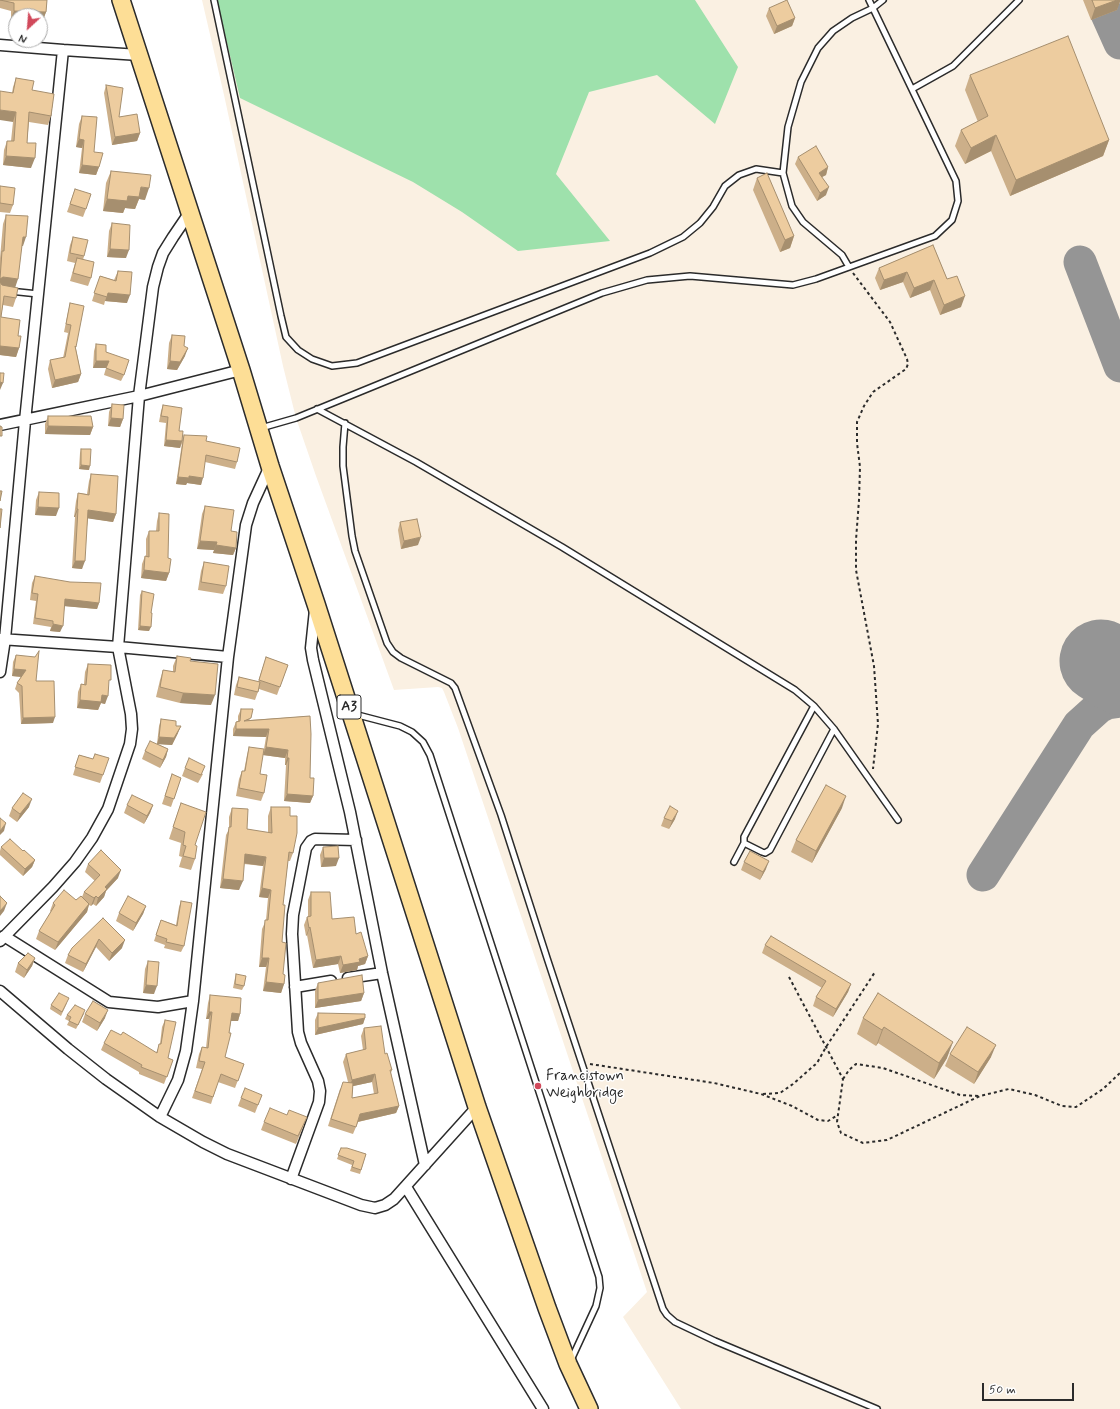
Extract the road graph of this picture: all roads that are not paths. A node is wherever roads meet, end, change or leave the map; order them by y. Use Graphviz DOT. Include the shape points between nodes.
graph roads {
  1 [pos="121,0"];
  2 [pos="214,0"];
  3 [pos="869,0"];
  4 [pos="883,0"];
  5 [pos="1020,0"];
  6 [pos="873,8"];
  7 [pos="0,44"];
  8 [pos="63,50"];
  9 [pos="139,55"];
  10 [pos="912,89"];
  11 [pos="783,173"];
  12 [pos="190,212"];
  13 [pos="849,267"];
  14 [pos="0,290"];
  15 [pos="38,294"];
  16 [pos="241,370"];
  17 [pos="139,396"];
  18 [pos="317,409"];
  19 [pos="25,421"];
  20 [pos="345,423"];
  21 [pos="0,425"];
  22 [pos="258,428"];
  23 [pos="270,466"];
  24 [pos="316,604"];
  25 [pos="2,639"];
  26 [pos="118,647"];
  27 [pos="228,657"];
  28 [pos="0,672"];
  29 [pos="814,706"];
  30 [pos="351,713"];
  31 [pos="834,730"];
  32 [pos="898,820"];
  33 [pos="356,840"];
  34 [pos="744,843"];
  35 [pos="734,862"];
  36 [pos="2,939"];
  37 [pos="382,973"];
  38 [pos="295,987"];
  39 [pos="0,991"];
  40 [pos="192,1001"];
  41 [pos="478,1107"];
  42 [pos="160,1117"];
  43 [pos="425,1165"];
  44 [pos="291,1179"];
  45 [pos="406,1187"];
  46 [pos="568,1364"];
  47 [pos="543,1409"];
  48 [pos="589,1409"];
  49 [pos="878,1409"];
  1 -- 9 [label="highway, A3"];
  2 -- 11 [label="lane" via="286,337 298,350 312,359 332,366 357,363 650,253 683,237 700,223 725,186 739,175 756,169"];
  3 -- 6 [label="lane"];
  4 -- 6 [label="lane"];
  5 -- 10 [label="lane" via="953,66"];
  6 -- 10 [label="lane"];
  6 -- 11 [label="lane" via="833,31 818,48 801,82 788,127"];
  7 -- 8 [label="street"];
  8 -- 9 [label="street"];
  8 -- 15 [label="street"];
  9 -- 12 [label="highway, A3"];
  10 -- 13 [label="lane" via="956,181 958,202 952,220 935,236"];
  11 -- 13 [label="lane" via="790,200 803,222 842,255"];
  12 -- 16 [label="highway, A3"];
  12 -- 17 [label="street" via="163,253 155,280"];
  13 -- 18 [label="lane" via="792,285 690,276 648,280 602,293"];
  14 -- 15 [label="lane"];
  15 -- 19 [label="street"];
  16 -- 17 [label="street"];
  16 -- 22 [label="highway, A3"];
  17 -- 19 [label="street"];
  17 -- 26 [label="street"];
  18 -- 20 [label="lane"];
  18 -- 22 [label="lane" via="296,418"];
  19 -- 21 [label="street"];
  19 -- 25 [label="street"];
  20 -- 29 [label="lane" via="562,547 786,684"];
  20 -- 49 [label="lane" via="343,466 352,536 387,643 401,658 451,683 455,688 501,815 660,1302 667,1315 675,1322 715,1341"];
  22 -- 23 [label="highway, A3"];
  23 -- 24 [label="highway, A3"];
  23 -- 27 [label="street" via="246,525"];
  24 -- 30 [label="highway, A3"];
  24 -- 33 [label="street" via="312,637 313,660"];
  25 -- 26 [label="street"];
  25 -- 28 [label="street"];
  26 -- 27 [label="street"];
  26 -- 36 [label="street" via="132,729 126,757 108,809 75,862"];
  27 -- 40 [label="street"];
  29 -- 31 [label="lane"];
  29 -- 34 [label="lane" via="744,837"];
  30 -- 41 [label="highway, A3"];
  30 -- 46 [label="lane" via="400,726 412,732 423,742 430,755 599,1277 600,1288 596,1306"];
  31 -- 32 [label="lane"];
  31 -- 34 [label="lane" via="770,850 765,853"];
  33 -- 37 [label="street"];
  33 -- 38 [label="street" via="315,839 306,848 292,925"];
  34 -- 35 [label="lane"];
  36 -- 40 [label="street" via="109,1002 158,1007"];
  37 -- 38 [label="street"];
  37 -- 43 [label="street"];
  38 -- 44 [label="street" via="298,1032 320,1092 319,1102"];
  39 -- 42 [label="street" via="106,1079"];
  40 -- 42 [label="street" via="183,1066"];
  41 -- 43 [label="street"];
  41 -- 46 [label="highway, A3"];
  42 -- 44 [label="street" via="227,1154"];
  43 -- 45 [label="street"];
  44 -- 45 [label="street" via="375,1208 386,1205"];
  45 -- 47 [label="street"];
  46 -- 48 [label="highway, A3"];
}
